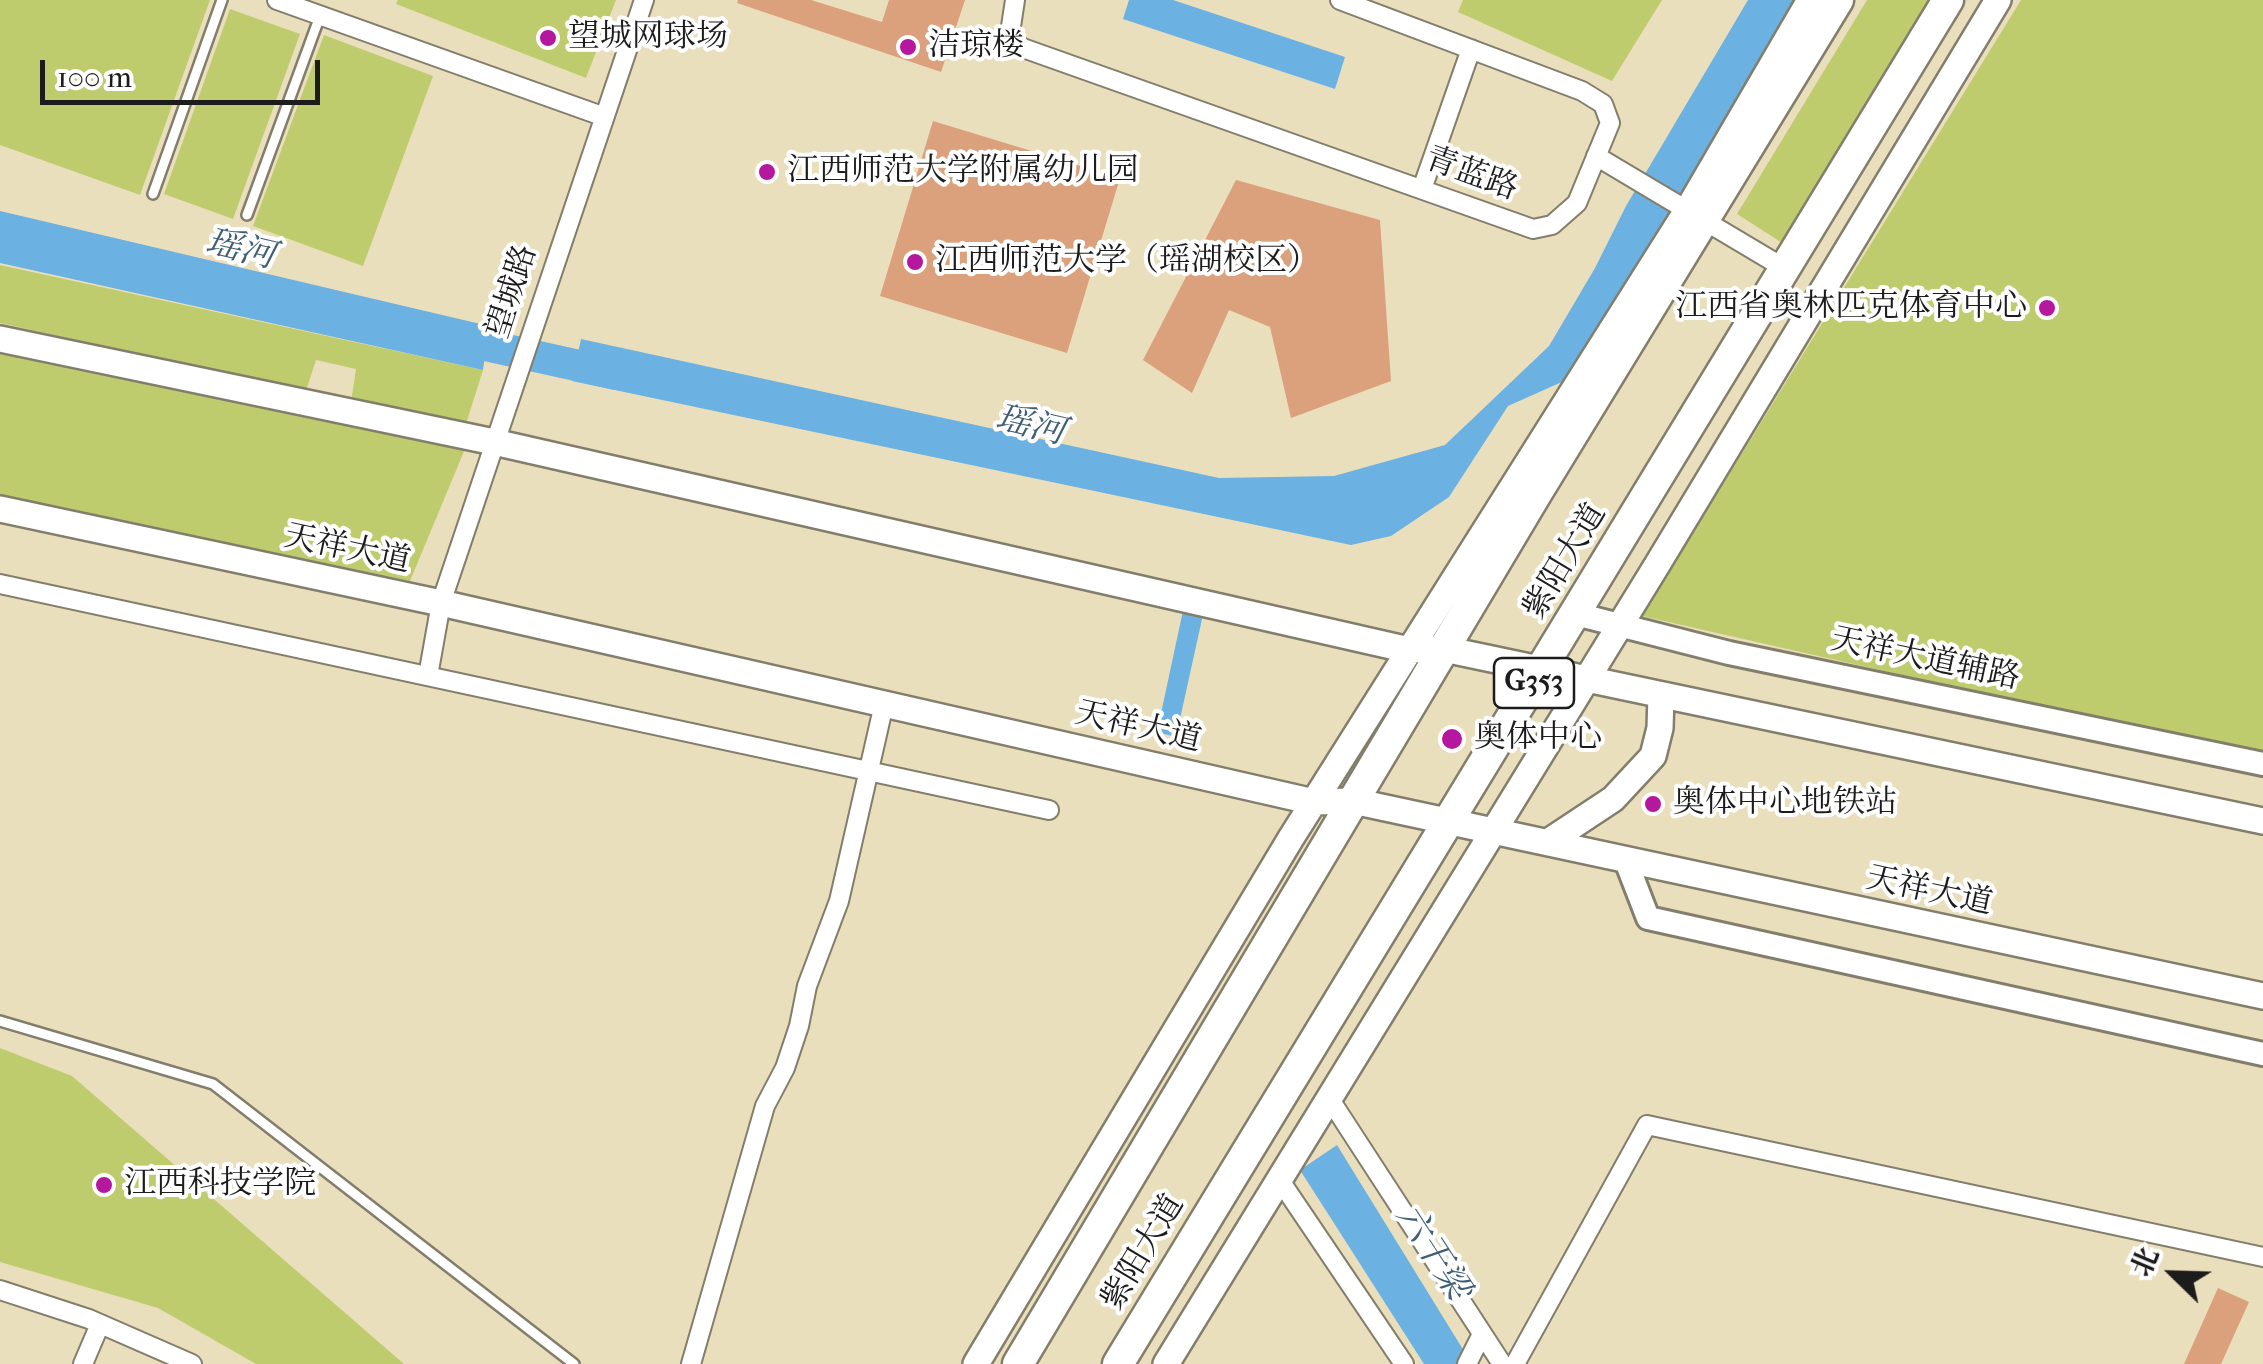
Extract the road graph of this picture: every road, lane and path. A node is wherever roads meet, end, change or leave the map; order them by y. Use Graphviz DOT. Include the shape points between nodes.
graph roads {
  1 [pos="222,0"];
  2 [pos="277,0"];
  3 [pos="644,0"];
  4 [pos="1015,0"];
  5 [pos="1340,0"];
  6 [pos="1810,0"];
  7 [pos="1838,0"];
  8 [pos="1948,0"];
  9 [pos="1998,0"];
  10 [pos="321,16"];
  11 [pos="1472,49"];
  12 [pos="602,116"];
  13 [pos="1596,156"];
  14 [pos="1422,189"];
  15 [pos="154,194"];
  16 [pos="1696,214"];
  17 [pos="247,215"];
  18 [pos="1784,268"];
  19 [pos="0,339"];
  20 [pos="498,431"];
  21 [pos="0,509"];
  22 [pos="0,584"];
  23 [pos="441,603"];
  24 [pos="1576,614"];
  25 [pos="1620,625"];
  26 [pos="1444,649"];
  27 [pos="1409,650"];
  28 [pos="1542,670"];
  29 [pos="428,676"];
  30 [pos="1587,679"];
  31 [pos="1661,696"];
  32 [pos="884,704"];
  33 [pos="2263,764"];
  34 [pos="869,771"];
  35 [pos="1353,801"];
  36 [pos="1314,802"];
  37 [pos="1049,810"];
  38 [pos="2263,821"];
  39 [pos="1449,822"];
  40 [pos="1493,832"];
  41 [pos="1548,842"];
  42 [pos="1626,860"];
  43 [pos="2263,996"];
  44 [pos="0,1021"];
  45 [pos="2263,1054"];
  46 [pos="1329,1098"];
  47 [pos="1279,1179"];
  48 [pos="2263,1257"];
  49 [pos="0,1290"];
  50 [pos="100,1324"];
  51 [pos="1482,1334"];
  52 [pos="1469,1360"];
  53 [pos="83,1364"];
  54 [pos="192,1364"];
  55 [pos="574,1364"];
  56 [pos="691,1364"];
  57 [pos="976,1364"];
  58 [pos="1018,1364"];
  59 [pos="1118,1364"];
  60 [pos="1166,1364"];
  61 [pos="1404,1364"];
  62 [pos="1502,1364"];
  63 [pos="1515,1364"];
  1 -- 15 [label="lane"];
  2 -- 10 [label="street"];
  3 -- 12 [label="street, 望城路"];
  4 -- 14 [label="street, 青蓝路" via="1010,33 1020,47"];
  5 -- 11 [label="street, 青蓝路"];
  6 -- 16 [label="main road"];
  7 -- 16 [label="highway, 紫阳大道 / G353"];
  8 -- 18 [label="highway, 紫阳大道 / G353"];
  9 -- 25 [label="main road"];
  10 -- 12 [label="street"];
  10 -- 17 [label="lane"];
  11 -- 13 [label="street, 青蓝路" via="1604,104 1610,123"];
  11 -- 14 [label="street"];
  12 -- 20 [label="street, 望城路"];
  13 -- 14 [label="street, 青蓝路" via="1577,203 1552,226 1533,229"];
  13 -- 16 [label="street"];
  16 -- 18 [label="street"];
  16 -- 26 [label="highway, 紫阳大道 / G353"];
  16 -- 27 [label="main road"];
  18 -- 24 [label="highway, 紫阳大道 / G353"];
  19 -- 20 [label="main road"];
  20 -- 23 [label="street, 望城路"];
  20 -- 27 [label="main road"];
  21 -- 23 [label="main road, 天祥大道"];
  22 -- 29 [label="street"];
  23 -- 29 [label="street, 望城路"];
  23 -- 32 [label="main road, 天祥大道"];
  24 -- 25 [label="main road, 天祥大道辅路"];
  24 -- 28 [label="highway, 紫阳大道 / G353"];
  25 -- 30 [label="main road"];
  25 -- 33 [label="main road, 天祥大道辅路"];
  26 -- 27 [label="main road"];
  26 -- 28 [label="main road"];
  26 -- 35 [label="highway, 紫阳大道 / G353"];
  27 -- 36 [label="main road"];
  28 -- 30 [label="main road"];
  28 -- 39 [label="highway, 紫阳大道 / G353"];
  29 -- 34 [label="street"];
  30 -- 31 [label="main road"];
  30 -- 40 [label="main road"];
  31 -- 38 [label="main road"];
  31 -- 41 [label="main road" via="1654,756 1613,799"];
  32 -- 34 [label="street"];
  32 -- 36 [label="main road, 天祥大道"];
  34 -- 37 [label="street"];
  34 -- 56 [label="street" via="838,901 806,986 786,1068 765,1106"];
  35 -- 36 [label="main road, 天祥大道"];
  35 -- 39 [label="main road, 天祥大道"];
  35 -- 58 [label="highway, 紫阳大道 / G353"];
  36 -- 57 [label="main road"];
  39 -- 40 [label="main road, 天祥大道"];
  39 -- 59 [label="highway, 紫阳大道 / G353"];
  40 -- 41 [label="main road, 天祥大道"];
  40 -- 46 [label="main road"];
  41 -- 42 [label="main road, 天祥大道"];
  42 -- 43 [label="main road, 天祥大道"];
  42 -- 45 [label="main road" via="1648,918"];
  44 -- 55 [label="lane" via="213,1084"];
  46 -- 47 [label="main road"];
  46 -- 51 [label="street"];
  47 -- 60 [label="main road"];
  47 -- 61 [label="street"];
  48 -- 63 [label="street" via="1647,1124"];
  49 -- 50 [label="street"];
  50 -- 53 [label="street"];
  50 -- 54 [label="street"];
  51 -- 52 [label="street"];
  51 -- 62 [label="street"];
}
